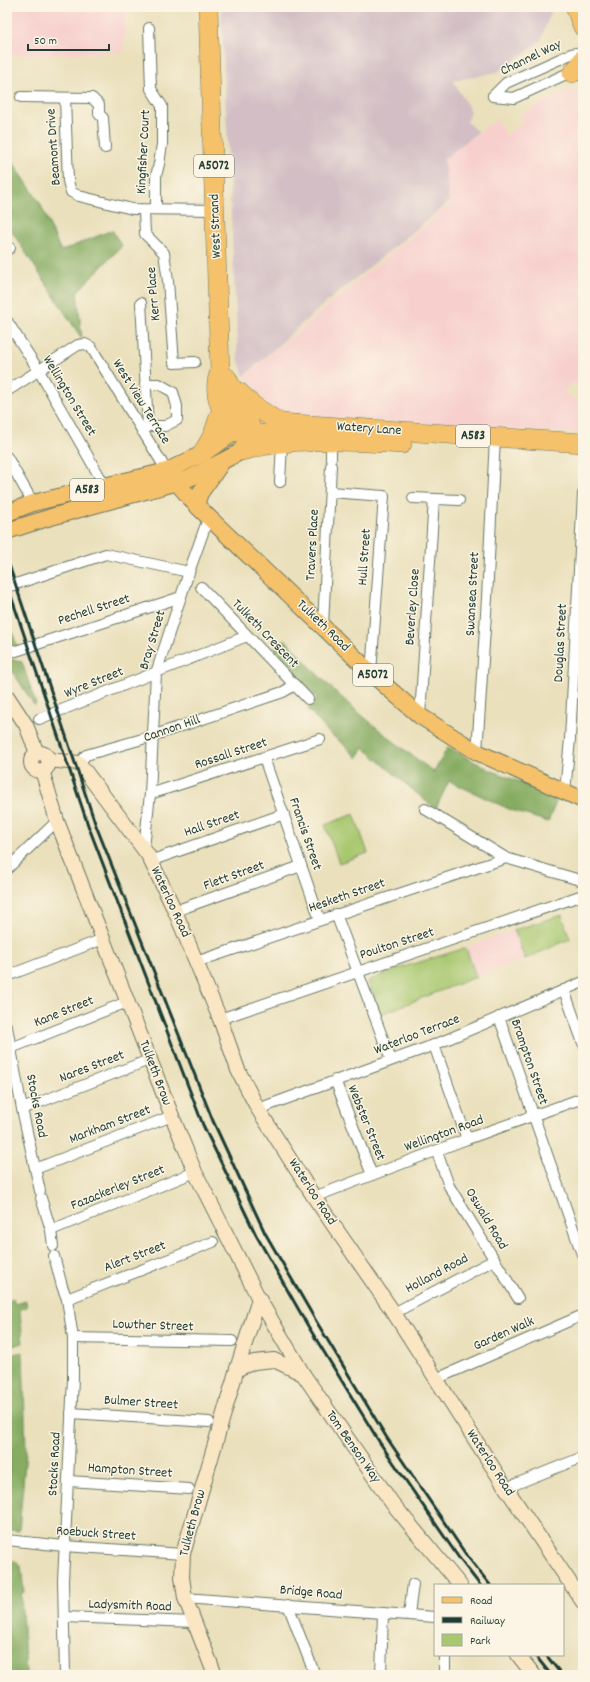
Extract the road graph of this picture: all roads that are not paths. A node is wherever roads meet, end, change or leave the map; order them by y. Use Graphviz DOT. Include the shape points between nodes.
graph roads {
  1 [pos="208,7"];
  2 [pos="575,7"];
  3 [pos="583,27"];
  4 [pos="149,28"];
  5 [pos="583,52"];
  6 [pos="579,70"];
  7 [pos="21,97"];
  8 [pos="65,98"];
  9 [pos="105,148"];
  10 [pos="156,209"];
  11 [pos="144,210"];
  12 [pos="216,210"];
  13 [pos="141,303"];
  14 [pos="7,321"];
  15 [pos="195,362"];
  16 [pos="39,371"];
  17 [pos="220,372"];
  18 [pos="145,384"];
  19 [pos="231,389"];
  20 [pos="7,392"];
  21 [pos="222,408"];
  22 [pos="280,423"];
  23 [pos="145,429"];
  24 [pos="245,436"];
  25 [pos="309,442"];
  26 [pos="282,443"];
  27 [pos="495,443"];
  28 [pos="583,443"];
  29 [pos="331,448"];
  30 [pos="202,454"];
  31 [pos="583,456"];
  32 [pos="7,457"];
  33 [pos="223,461"];
  34 [pos="167,471"];
  35 [pos="178,482"];
  36 [pos="280,482"];
  37 [pos="105,486"];
  38 [pos="155,488"];
  39 [pos="330,492"];
  40 [pos="583,494"];
  41 [pos="413,498"];
  42 [pos="434,499"];
  43 [pos="459,500"];
  44 [pos="33,503"];
  45 [pos="196,505"];
  46 [pos="7,513"];
  47 [pos="209,516"];
  48 [pos="7,531"];
  49 [pos="189,572"];
  50 [pos="7,587"];
  51 [pos="201,587"];
  52 [pos="181,597"];
  53 [pos="323,625"];
  54 [pos="247,636"];
  55 [pos="12,650"];
  56 [pos="579,672"];
  57 [pos="156,673"];
  58 [pos="371,673"];
  59 [pos="295,685"];
  60 [pos="7,696"];
  61 [pos="308,699"];
  62 [pos="420,716"];
  63 [pos="39,719"];
  64 [pos="153,735"];
  65 [pos="320,739"];
  66 [pos="477,752"];
  67 [pos="264,758"];
  68 [pos="42,761"];
  69 [pos="79,763"];
  70 [pos="565,792"];
  71 [pos="150,794"];
  72 [pos="583,800"];
  73 [pos="425,809"];
  74 [pos="284,814"];
  75 [pos="57,821"];
  76 [pos="147,854"];
  77 [pos="506,858"];
  78 [pos="301,866"];
  79 [pos="7,869"];
  80 [pos="583,881"];
  81 [pos="583,895"];
  82 [pos="175,912"];
  83 [pos="336,914"];
  84 [pos="320,920"];
  85 [pos="103,939"];
  86 [pos="196,962"];
  87 [pos="358,972"];
  88 [pos="7,976"];
  89 [pos="583,982"];
  90 [pos="564,990"];
  91 [pos="127,1002"];
  92 [pos="499,1017"];
  93 [pos="220,1019"];
  94 [pos="7,1027"];
  95 [pos="583,1044"];
  96 [pos="434,1045"];
  97 [pos="11,1048"];
  98 [pos="149,1060"];
  99 [pos="391,1060"];
  100 [pos="335,1080"];
  101 [pos="583,1098"];
  102 [pos="22,1109"];
  103 [pos="258,1109"];
  104 [pos="172,1116"];
  105 [pos="533,1117"];
  106 [pos="468,1139"];
  107 [pos="437,1152"];
  108 [pos="35,1170"];
  109 [pos="195,1172"];
  110 [pos="372,1175"];
  111 [pos="314,1197"];
  112 [pos="51,1230"];
  113 [pos="213,1242"];
  114 [pos="583,1257"];
  115 [pos="494,1260"];
  116 [pos="67,1298"];
  117 [pos="518,1298"];
  118 [pos="259,1299"];
  119 [pos="394,1313"];
  120 [pos="583,1315"];
  121 [pos="73,1338"];
  122 [pos="232,1341"];
  123 [pos="237,1370"];
  124 [pos="303,1374"];
  125 [pos="436,1379"];
  126 [pos="71,1412"];
  127 [pos="209,1422"];
  128 [pos="583,1457"];
  129 [pos="69,1481"];
  130 [pos="506,1488"];
  131 [pos="189,1489"];
  132 [pos="10,1540"];
  133 [pos="64,1546"];
  134 [pos="183,1554"];
  135 [pos="413,1584"];
  136 [pos="459,1584"];
  137 [pos="581,1594"];
  138 [pos="184,1598"];
  139 [pos="288,1604"];
  140 [pos="383,1613"];
  141 [pos="409,1614"];
  142 [pos="64,1617"];
  143 [pos="434,1617"];
  144 [pos="194,1622"];
  145 [pos="445,1656"];
  146 [pos="519,1656"];
  147 [pos="65,1675"];
  148 [pos="215,1675"];
  149 [pos="315,1675"];
  150 [pos="381,1675"];
  151 [pos="445,1675"];
  152 [pos="534,1675"];
  1 -- 12 [label="highway, West Strand / A5072"];
  2 -- 3 [label="highway"];
  4 -- 10 [label="street, Kingfisher Court" via="151,90 162,106 162,144 156,176"];
  5 -- 6 [label="street, Channel Way" via="556,60 506,83 493,96 514,98 553,79"];
  7 -- 8 [label="street, Beamont Drive"];
  8 -- 9 [label="street, Beamont Drive" via="92,98 99,104 103,118"];
  8 -- 11 [label="street, Beamont Drive" via="68,181 72,192 130,209"];
  10 -- 11 [label="street, Beamont Drive"];
  10 -- 12 [label="street, Beamont Drive"];
  11 -- 15 [label="street, Kerr Place" via="144,234 164,253 174,363"];
  12 -- 17 [label="highway, West Strand / A5072"];
  13 -- 18 [label="street"];
  14 -- 16 [label="street, Wellington Street"];
  16 -- 20 [label="street"];
  16 -- 23 [label="street, West View Terrace" via="78,345 85,344 91,347"];
  16 -- 37 [label="street, Wellington Street"];
  17 -- 19 [label="highway" via="227,378"];
  17 -- 21 [label="highway, West Strand / A5072" via="217,385 218,400"];
  18 -- 23 [label="street"];
  18 -- 23 [label="street" via="159,384 173,392 177,406 177,420 165,426"];
  19 -- 22 [label="highway" via="240,392 254,406"];
  19 -- 24 [label="highway"];
  21 -- 24 [label="highway, West Strand / A5072"];
  21 -- 30 [label="highway" via="213,435"];
  22 -- 24 [label="highway, Watery Lane / A583"];
  22 -- 29 [label="highway, Watery Lane / A583"];
  23 -- 34 [label="street, West View Terrace"];
  24 -- 25 [label="highway" via="293,434"];
  24 -- 26 [label="highway, Watery Lane / A583" via="262,445"];
  24 -- 30 [label="main road, Watery Lane / A583"];
  24 -- 33 [label="main road, Watery Lane / A583"];
  25 -- 26 [label="highway, Watery Lane / A583"];
  25 -- 29 [label="highway, Watery Lane / A583"];
  26 -- 36 [label="street"];
  27 -- 28 [label="highway, Watery Lane / A583"];
  27 -- 29 [label="highway, Watery Lane / A583"];
  27 -- 31 [label="highway, Watery Lane / A583"];
  27 -- 66 [label="street, Swansea Street"];
  29 -- 39 [label="street, Travers Place"];
  30 -- 34 [label="main road, Watery Lane / A583"];
  32 -- 44 [label="street"];
  33 -- 35 [label="main road, Watery Lane / A583"];
  33 -- 45 [label="main road" via="208,479"];
  34 -- 35 [label="main road, Tulketh Road / A5072"];
  34 -- 37 [label="main road, A583"];
  35 -- 38 [label="main road, A583"];
  35 -- 45 [label="main road, Tulketh Road / A5072"];
  37 -- 44 [label="main road, A583"];
  38 -- 45 [label="main road, A5072"];
  38 -- 48 [label="main road, A583"];
  39 -- 53 [label="street, Travers Place"];
  39 -- 58 [label="street, Hull Street" via="384,496"];
  40 -- 56 [label="street, Douglas Street"];
  41 -- 42 [label="street"];
  42 -- 43 [label="street"];
  42 -- 62 [label="street, Beverley Close"];
  44 -- 46 [label="main road, A583"];
  45 -- 47 [label="main road, Tulketh Road / A5072"];
  47 -- 49 [label="street, Bray Street"];
  47 -- 53 [label="main road, Tulketh Road / A5072"];
  49 -- 50 [label="street" via="106,554"];
  49 -- 52 [label="street, Bray Street"];
  51 -- 54 [label="street, Tulketh Crescent"];
  52 -- 55 [label="street, Pechell Street"];
  52 -- 57 [label="street, Bray Street"];
  53 -- 58 [label="main road, Tulketh Road / A5072"];
  54 -- 57 [label="street, Wyre Street"];
  54 -- 59 [label="street, Tulketh Crescent"];
  56 -- 70 [label="street, Douglas Street"];
  57 -- 63 [label="street, Wyre Street"];
  57 -- 64 [label="street, Bray Street"];
  58 -- 62 [label="main road, Tulketh Road / A5072"];
  59 -- 61 [label="street, Tulketh Crescent"];
  59 -- 64 [label="street, Cannon Hill" via="283,692"];
  60 -- 68 [label="street, Tulketh Brow" via="26,725"];
  62 -- 66 [label="main road, Tulketh Road / A5072"];
  64 -- 69 [label="street, Cannon Hill" via="86,755"];
  64 -- 71 [label="street, Bray Street"];
  65 -- 67 [label="street, Rossall Street"];
  66 -- 70 [label="main road, Tulketh Road / A5072"];
  67 -- 71 [label="street, Rossall Street"];
  67 -- 74 [label="street, Francis Street"];
  68 -- 69 [label="street"];
  68 -- 75 [label="street, Tulketh Brow"];
  69 -- 76 [label="street, Waterloo Road"];
  70 -- 72 [label="main road, Tulketh Road / A5072"];
  71 -- 76 [label="street, Bray Street"];
  73 -- 77 [label="street"];
  74 -- 76 [label="street, Hall Street"];
  74 -- 78 [label="street, Francis Street"];
  75 -- 79 [label="street"];
  75 -- 85 [label="street, Tulketh Brow"];
  76 -- 82 [label="street, Waterloo Road"];
  77 -- 80 [label="street"];
  77 -- 83 [label="street, Hesketh Street"];
  78 -- 82 [label="street, Flett Street"];
  78 -- 84 [label="street, Francis Street"];
  81 -- 87 [label="street, Poulton Street"];
  82 -- 86 [label="street, Waterloo Road"];
  83 -- 84 [label="street, Hesketh Street"];
  83 -- 87 [label="street"];
  84 -- 86 [label="street, Hesketh Street"];
  85 -- 88 [label="street"];
  85 -- 91 [label="street, Tulketh Brow"];
  86 -- 93 [label="street, Waterloo Road"];
  87 -- 93 [label="street, Poulton Street"];
  87 -- 99 [label="street"];
  89 -- 90 [label="street, Waterloo Terrace"];
  90 -- 92 [label="street, Waterloo Terrace"];
  90 -- 95 [label="street"];
  91 -- 97 [label="street, Kane Street"];
  91 -- 98 [label="street, Tulketh Brow"];
  92 -- 96 [label="street, Waterloo Terrace"];
  92 -- 105 [label="street, Brampton Street"];
  93 -- 103 [label="street, Waterloo Road" via="238,1070"];
  94 -- 97 [label="street, Stocks Road"];
  96 -- 99 [label="street, Waterloo Terrace"];
  96 -- 106 [label="street"];
  97 -- 102 [label="street, Stocks Road"];
  98 -- 102 [label="street, Nares Street"];
  98 -- 104 [label="street, Tulketh Brow"];
  99 -- 100 [label="street, Waterloo Terrace"];
  100 -- 103 [label="street, Waterloo Terrace"];
  100 -- 110 [label="street, Webster Street"];
  101 -- 105 [label="street, Wellington Road"];
  102 -- 108 [label="street, Stocks Road"];
  103 -- 111 [label="street, Waterloo Road"];
  104 -- 108 [label="street, Markham Street"];
  104 -- 109 [label="street, Tulketh Brow"];
  105 -- 106 [label="street, Wellington Road"];
  105 -- 114 [label="street, Brampton Street"];
  106 -- 107 [label="street, Wellington Road"];
  107 -- 110 [label="street, Wellington Road"];
  107 -- 115 [label="street, Oswald Road" via="449,1186"];
  108 -- 112 [label="street, Stocks Road"];
  109 -- 112 [label="street, Fazackerley Street"];
  109 -- 118 [label="street, Tulketh Brow"];
  110 -- 111 [label="street, Wellington Road"];
  111 -- 119 [label="street, Waterloo Road"];
  112 -- 116 [label="street, Stocks Road" via="62,1286"];
  113 -- 116 [label="street, Alert Street"];
  115 -- 117 [label="street, Oswald Road"];
  115 -- 119 [label="street, Holland Road"];
  116 -- 121 [label="street, Stocks Road"];
  118 -- 123 [label="street, Tulketh Brow"];
  118 -- 124 [label="street, Tom Benson Way"];
  119 -- 125 [label="street, Waterloo Road"];
  120 -- 125 [label="street, Garden Walk"];
  121 -- 122 [label="street, Lowther Street"];
  121 -- 126 [label="street, Stocks Road"];
  123 -- 124 [label="street" via="254,1362 274,1360"];
  123 -- 134 [label="street, Tulketh Brow"];
  124 -- 136 [label="street, Tom Benson Way" via="392,1503"];
  125 -- 130 [label="street, Waterloo Road"];
  126 -- 127 [label="street, Bulmer Street"];
  126 -- 129 [label="street, Stocks Road"];
  128 -- 130 [label="street"];
  129 -- 131 [label="street, Hampton Street"];
  129 -- 133 [label="street, Stocks Road"];
  130 -- 137 [label="street, Waterloo Road"];
  132 -- 133 [label="street, Roebuck Street"];
  133 -- 134 [label="street, Roebuck Street"];
  133 -- 142 [label="street, Stocks Road"];
  134 -- 138 [label="street, Tulketh Brow"];
  135 -- 141 [label="street"];
  138 -- 139 [label="street, Bridge Road"];
  138 -- 144 [label="street, Tulketh Brow"];
  139 -- 140 [label="street, Bridge Road"];
  139 -- 149 [label="street"];
  140 -- 141 [label="street, Bridge Road"];
  140 -- 150 [label="street"];
  141 -- 143 [label="street, Bridge Road"];
  142 -- 144 [label="street, Ladysmith Road"];
  142 -- 147 [label="street, Stocks Road"];
  144 -- 148 [label="street, Tulketh Brow"];
  145 -- 151 [label="street"];
  146 -- 152 [label="street"];
}
